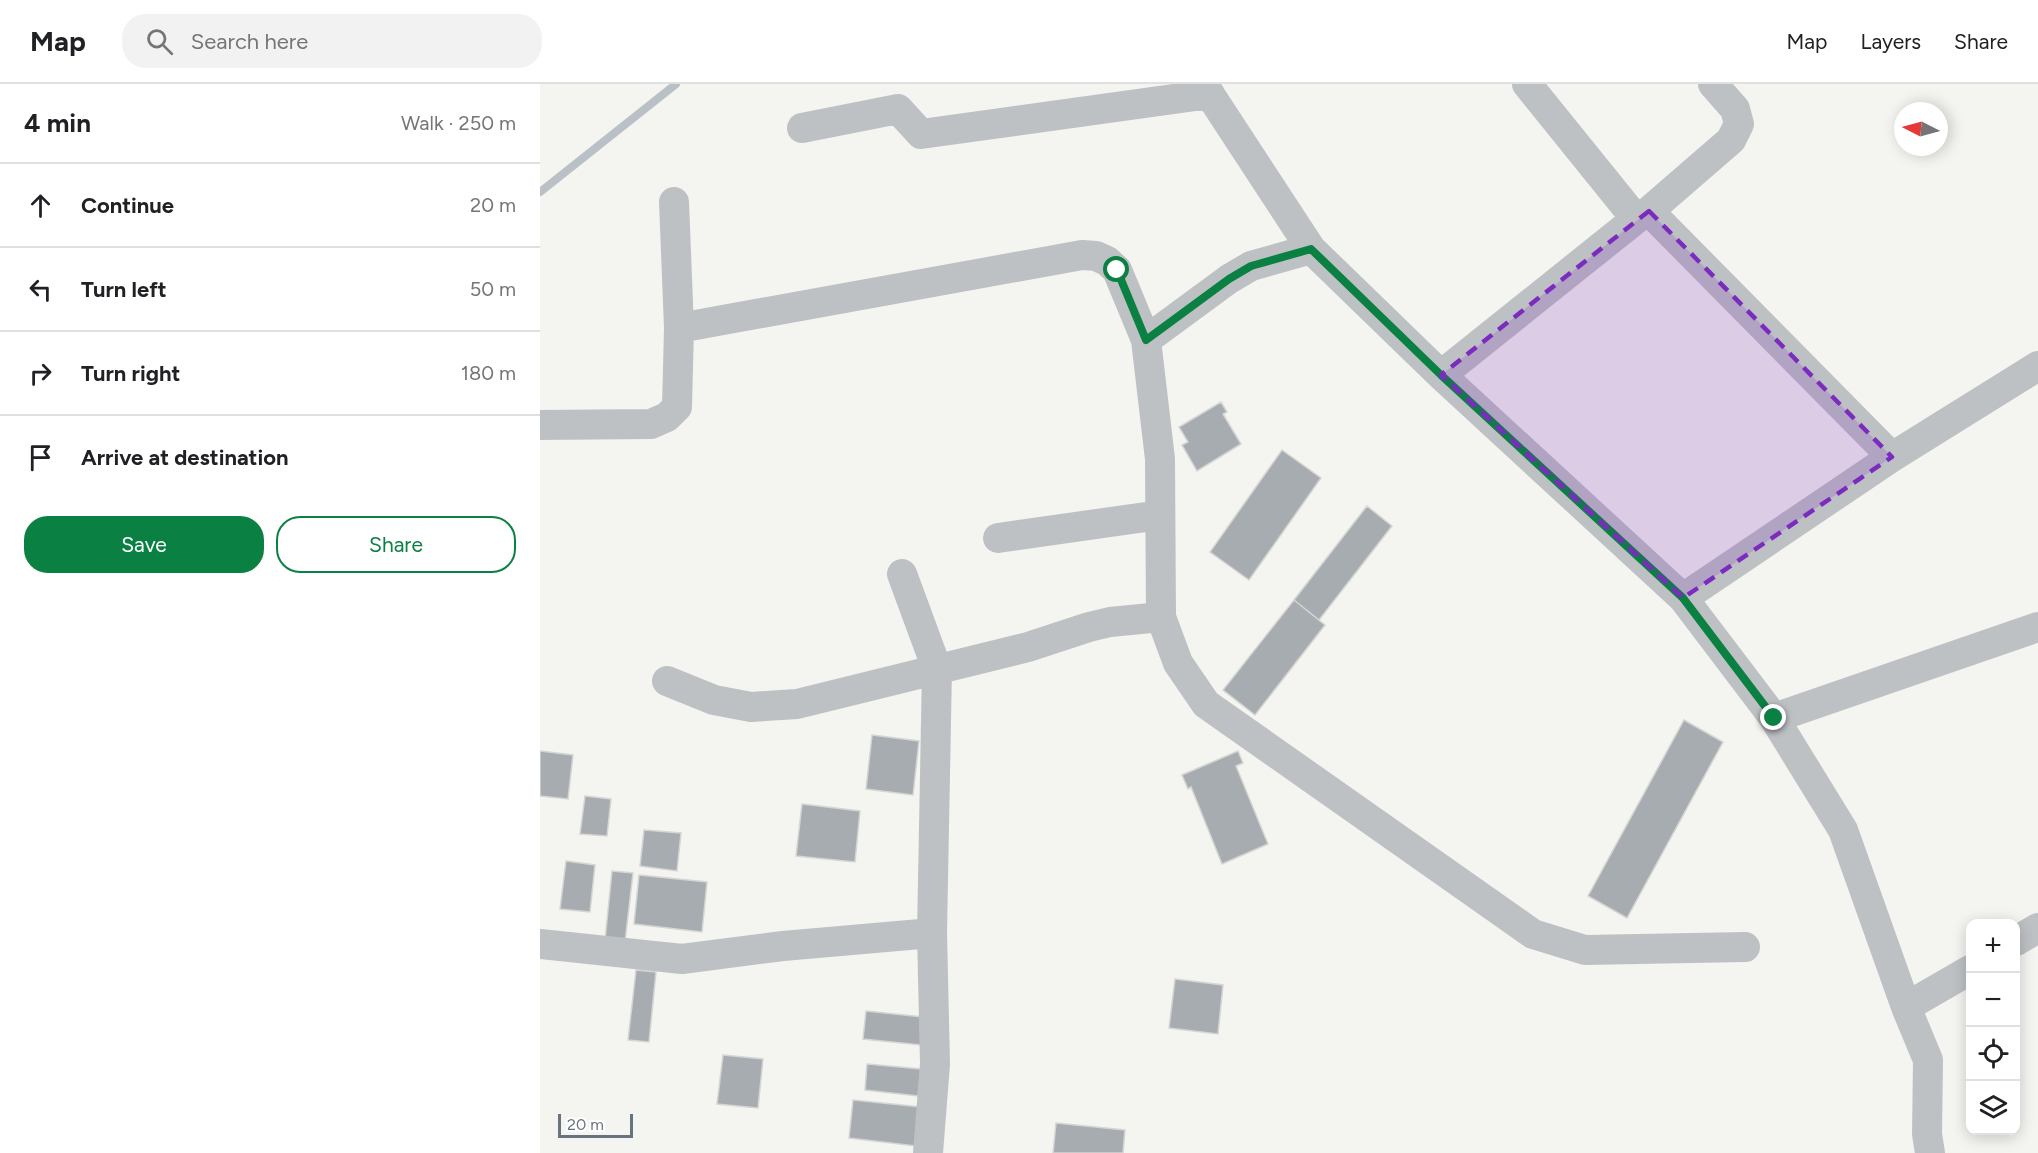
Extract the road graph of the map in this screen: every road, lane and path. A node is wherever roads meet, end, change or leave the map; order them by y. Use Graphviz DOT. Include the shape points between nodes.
graph roads {
  1 [pos="1527,84"];
  2 [pos="1713,84"];
  3 [pos="1207,89"];
  4 [pos="802,128"];
  5 [pos="674,202"];
  6 [pos="1643,215"];
  7 [pos="1311,249"];
  8 [pos="679,328"];
  9 [pos="1146,340"];
  10 [pos="2038,366"];
  11 [pos="1441,375"];
  12 [pos="540,425"];
  13 [pos="1892,458"];
  14 [pos="1161,515"];
  15 [pos="998,537"];
  16 [pos="902,574"];
  17 [pos="1683,598"];
  18 [pos="1161,617"];
  19 [pos="2038,627"];
  20 [pos="937,669"];
  21 [pos="667,681"];
  22 [pos="1774,718"];
  23 [pos="2038,928"];
  24 [pos="932,933"];
  25 [pos="2020,939"];
  26 [pos="540,944"];
  27 [pos="1745,947"];
  28 [pos="1966,973"];
  29 [pos="1906,1006"];
  30 [pos="927,1153"];
  31 [pos="1930,1153"];
  1 -- 6 [label="street"];
  2 -- 6 [label="street" via="1735,109 1739,124 1731,140"];
  3 -- 4 [label="street" via="921,134 898,109"];
  3 -- 7 [label="street"];
  5 -- 8 [label="street"];
  6 -- 11 [label="street"];
  6 -- 13 [label="street"];
  7 -- 9 [label="street" via="1251,266"];
  7 -- 11 [label="street"];
  8 -- 9 [label="street" via="1082,255 1096,256 1117,270"];
  8 -- 12 [label="street" via="677,407 667,417 651,424"];
  9 -- 14 [label="street" via="1160,459"];
  10 -- 13 [label="street"];
  11 -- 17 [label="street"];
  13 -- 17 [label="street"];
  14 -- 15 [label="street"];
  14 -- 18 [label="street"];
  16 -- 20 [label="street"];
  17 -- 22 [label="street"];
  18 -- 20 [label="street" via="1110,622"];
  18 -- 27 [label="street" via="1178,663 1206,704 1533,934 1585,950"];
  19 -- 22 [label="street"];
  20 -- 21 [label="street" via="796,704 752,707 714,700"];
  20 -- 24 [label="street"];
  22 -- 29 [label="street" via="1843,830"];
  23 -- 25 [label="street"];
  24 -- 26 [label="street" via="682,959"];
  24 -- 30 [label="street" via="935,1064"];
  28 -- 29 [label="street"];
  29 -- 31 [label="street" via="1928,1060"];
}
